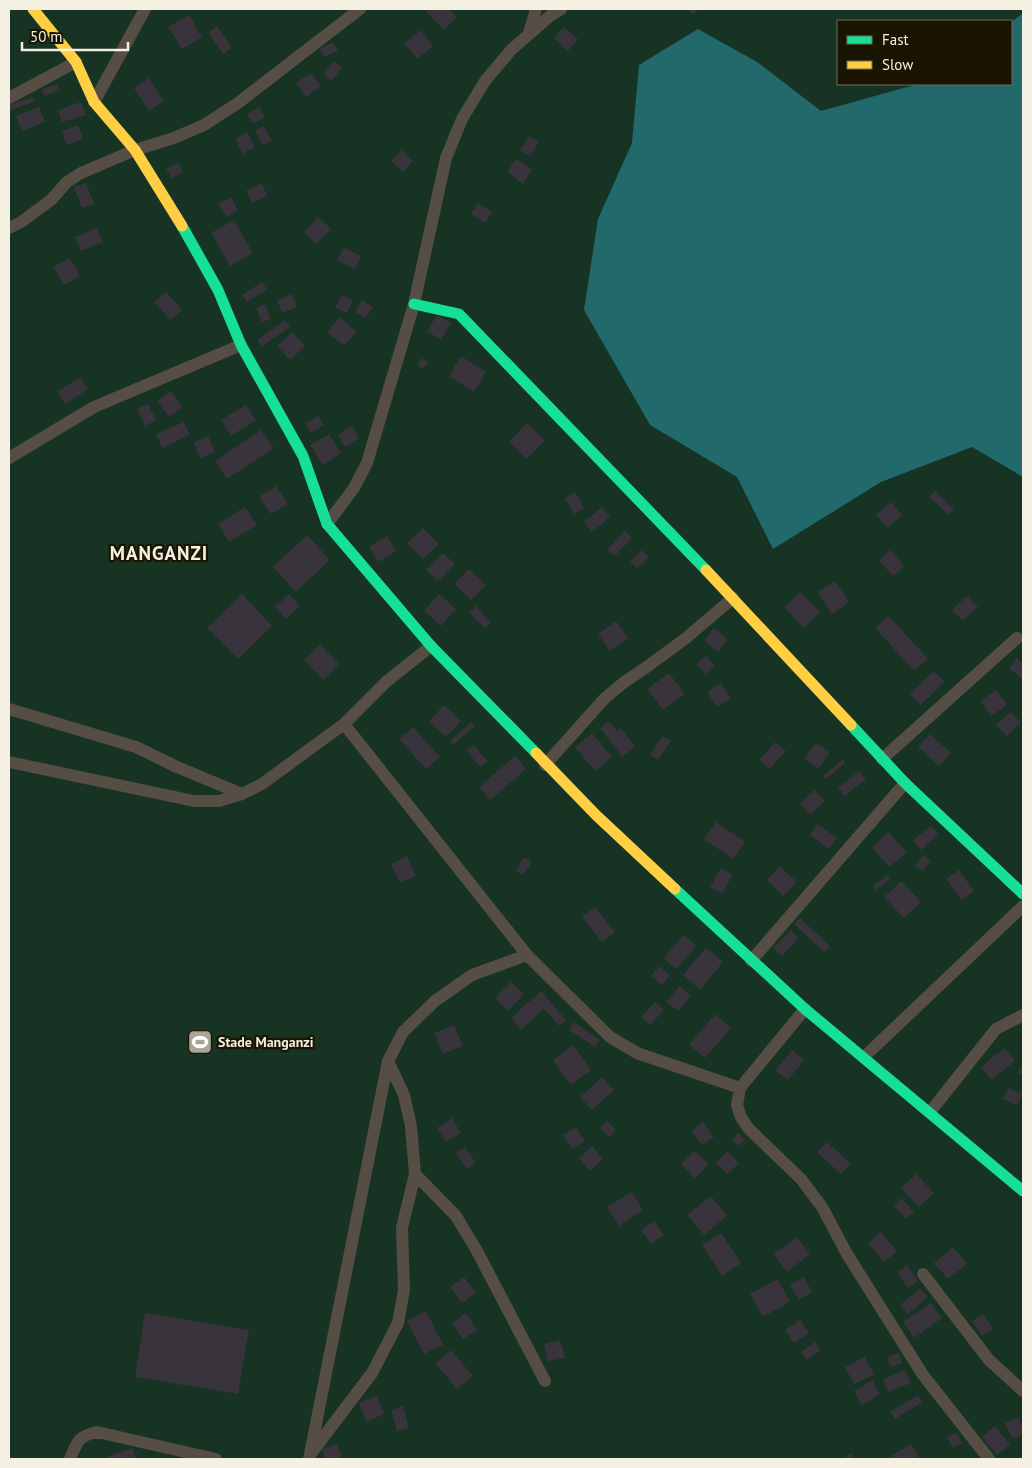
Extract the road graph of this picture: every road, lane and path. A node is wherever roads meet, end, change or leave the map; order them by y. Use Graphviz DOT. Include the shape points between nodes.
graph roads {
  1 [pos="34,9"];
  2 [pos="145,9"];
  3 [pos="360,9"];
  4 [pos="536,9"];
  5 [pos="561,9"];
  6 [pos="529,34"];
  7 [pos="76,62"];
  8 [pos="9,98"];
  9 [pos="94,102"];
  10 [pos="135,150"];
  11 [pos="9,228"];
  12 [pos="414,304"];
  13 [pos="241,344"];
  14 [pos="9,458"];
  15 [pos="327,524"];
  16 [pos="733,598"];
  17 [pos="1017,638"];
  18 [pos="431,646"];
  19 [pos="9,709"];
  20 [pos="344,724"];
  21 [pos="882,759"];
  22 [pos="9,762"];
  23 [pos="546,764"];
  24 [pos="905,783"];
  25 [pos="242,794"];
  26 [pos="1023,894"];
  27 [pos="1023,906"];
  28 [pos="527,955"];
  29 [pos="751,961"];
  30 [pos="804,1009"];
  31 [pos="1023,1016"];
  32 [pos="864,1057"];
  33 [pos="388,1061"];
  34 [pos="740,1088"];
  35 [pos="930,1112"];
  36 [pos="415,1174"];
  37 [pos="1023,1191"];
  38 [pos="923,1274"];
  39 [pos="545,1380"];
  40 [pos="1023,1391"];
  41 [pos="309,1458"];
  42 [pos="70,1459"];
  43 [pos="216,1459"];
  44 [pos="989,1459"];
  1 -- 7 [label="main road"];
  2 -- 9 [label="street"];
  3 -- 10 [label="street" via="238,103 204,125"];
  4 -- 6 [label="street"];
  5 -- 6 [label="street"];
  6 -- 12 [label="street" via="485,81 462,119 446,158"];
  7 -- 8 [label="street"];
  7 -- 9 [label="main road"];
  9 -- 10 [label="main road"];
  10 -- 11 [label="street" via="81,173 67,182 51,200"];
  10 -- 13 [label="main road" via="218,290"];
  12 -- 15 [label="street" via="367,462 354,488"];
  12 -- 16 [label="main road" via="459,314"];
  13 -- 14 [label="street" via="94,407"];
  13 -- 15 [label="main road" via="302,456"];
  15 -- 18 [label="main road"];
  16 -- 21 [label="main road"];
  16 -- 23 [label="street" via="671,649 623,682"];
  17 -- 21 [label="street"];
  18 -- 20 [label="street" via="386,682"];
  18 -- 23 [label="main road"];
  19 -- 25 [label="street" via="136,747"];
  20 -- 25 [label="street" via="262,784"];
  20 -- 28 [label="street"];
  21 -- 24 [label="main road"];
  22 -- 25 [label="street" via="194,801 219,801"];
  23 -- 29 [label="main road"];
  24 -- 26 [label="main road"];
  24 -- 29 [label="street"];
  27 -- 32 [label="street"];
  28 -- 33 [label="street" via="472,975 435,1001 403,1032"];
  28 -- 34 [label="street" via="610,1037 637,1053"];
  29 -- 30 [label="main road"];
  30 -- 32 [label="main road"];
  30 -- 34 [label="street"];
  31 -- 35 [label="street" via="996,1030"];
  32 -- 35 [label="main road"];
  33 -- 36 [label="street" via="404,1095 411,1126"];
  33 -- 41 [label="street"];
  34 -- 44 [label="street" via="737,1105 741,1118 801,1179 822,1207 847,1254 923,1375"];
  35 -- 37 [label="main road"];
  36 -- 39 [label="street" via="456,1216"];
  36 -- 41 [label="street" via="402,1228 404,1290 398,1323 372,1373"];
  38 -- 40 [label="street" via="989,1360"];
  42 -- 43 [label="street" via="77,1442 85,1434 97,1432"];
}
